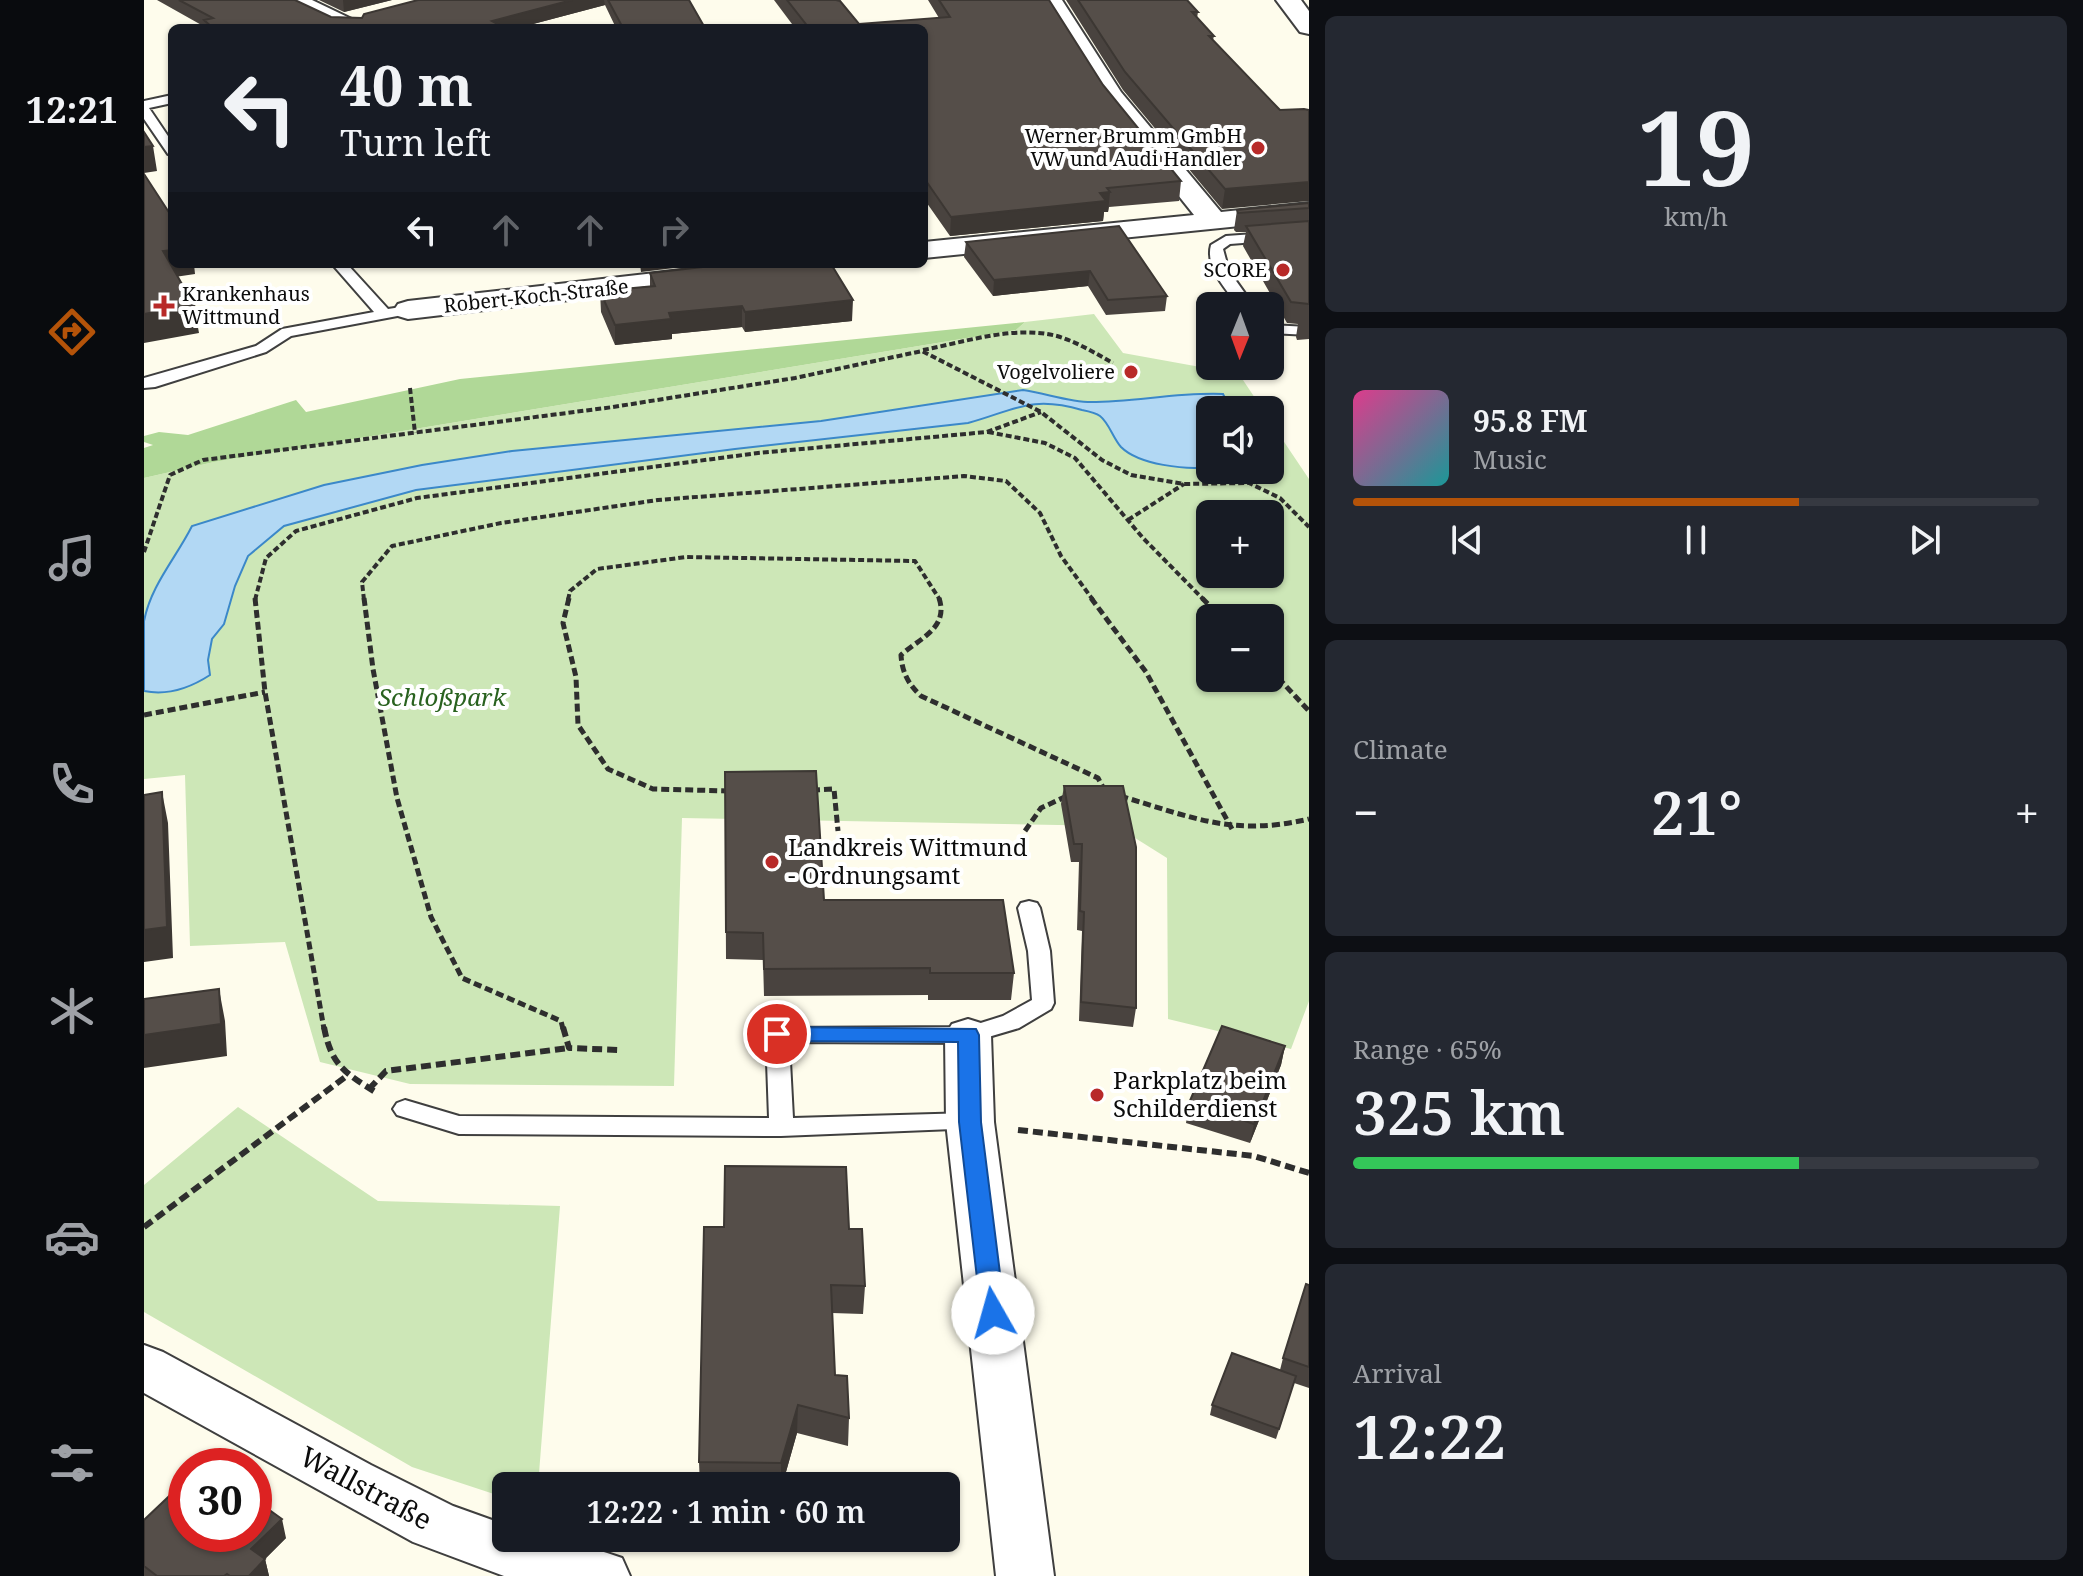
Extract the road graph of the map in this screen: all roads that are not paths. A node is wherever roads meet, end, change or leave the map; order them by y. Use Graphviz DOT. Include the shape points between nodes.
graph roads {
  1 [pos="295,0"];
  2 [pos="1051,0"];
  3 [pos="1288,0"];
  4 [pos="374,15"];
  5 [pos="347,24"];
  6 [pos="352,24"];
  7 [pos="1309,27"];
  8 [pos="168,99"];
  9 [pos="144,108"];
  10 [pos="168,145"];
  11 [pos="1309,211"];
  12 [pos="1213,220"];
  13 [pos="1309,234"];
  14 [pos="928,250"];
  15 [pos="344,268"];
  16 [pos="570,268"];
  17 [pos="774,268"];
  18 [pos="586,291"];
  19 [pos="1236,292"];
  20 [pos="396,312"];
  21 [pos="1284,330"];
  22 [pos="1309,331"];
  23 [pos="144,383"];
  24 [pos="1029,908"];
  25 [pos="968,1035"];
  26 [pos="405,1109"];
  27 [pos="970,1122"];
  28 [pos="781,1127"];
  29 [pos="144,1367"];
  30 [pos="601,1576"];
  31 [pos="1025,1576"];
  1 -- 5 [label="street"];
  2 -- 12 [label="street" via="1111,96"];
  3 -- 7 [label="street"];
  4 -- 6 [label="street"];
  8 -- 9 [label="lane"];
  9 -- 10 [label="lane"];
  11 -- 12 [label="street"];
  12 -- 14 [label="street"];
  13 -- 19 [label="lane" via="1226,240 1216,255"];
  15 -- 20 [label="lane"];
  16 -- 18 [label="street"];
  17 -- 18 [label="street, Robert-Koch-Straße"];
  18 -- 20 [label="street, Robert-Koch-Straße"];
  20 -- 23 [label="lane" via="287,332 261,349"];
  21 -- 22 [label="lane"];
  24 -- 25 [label="lane" via="1043,1003 1011,1022"];
  25 -- 27 [label="street"];
  25 -- 28 [label="lane" via="777,1034"];
  26 -- 28 [label="lane" via="459,1125"];
  27 -- 28 [label="lane"];
  27 -- 31 [label="street"];
  29 -- 30 [label="street, Wallstraße" via="433,1524 536,1562"];
}
